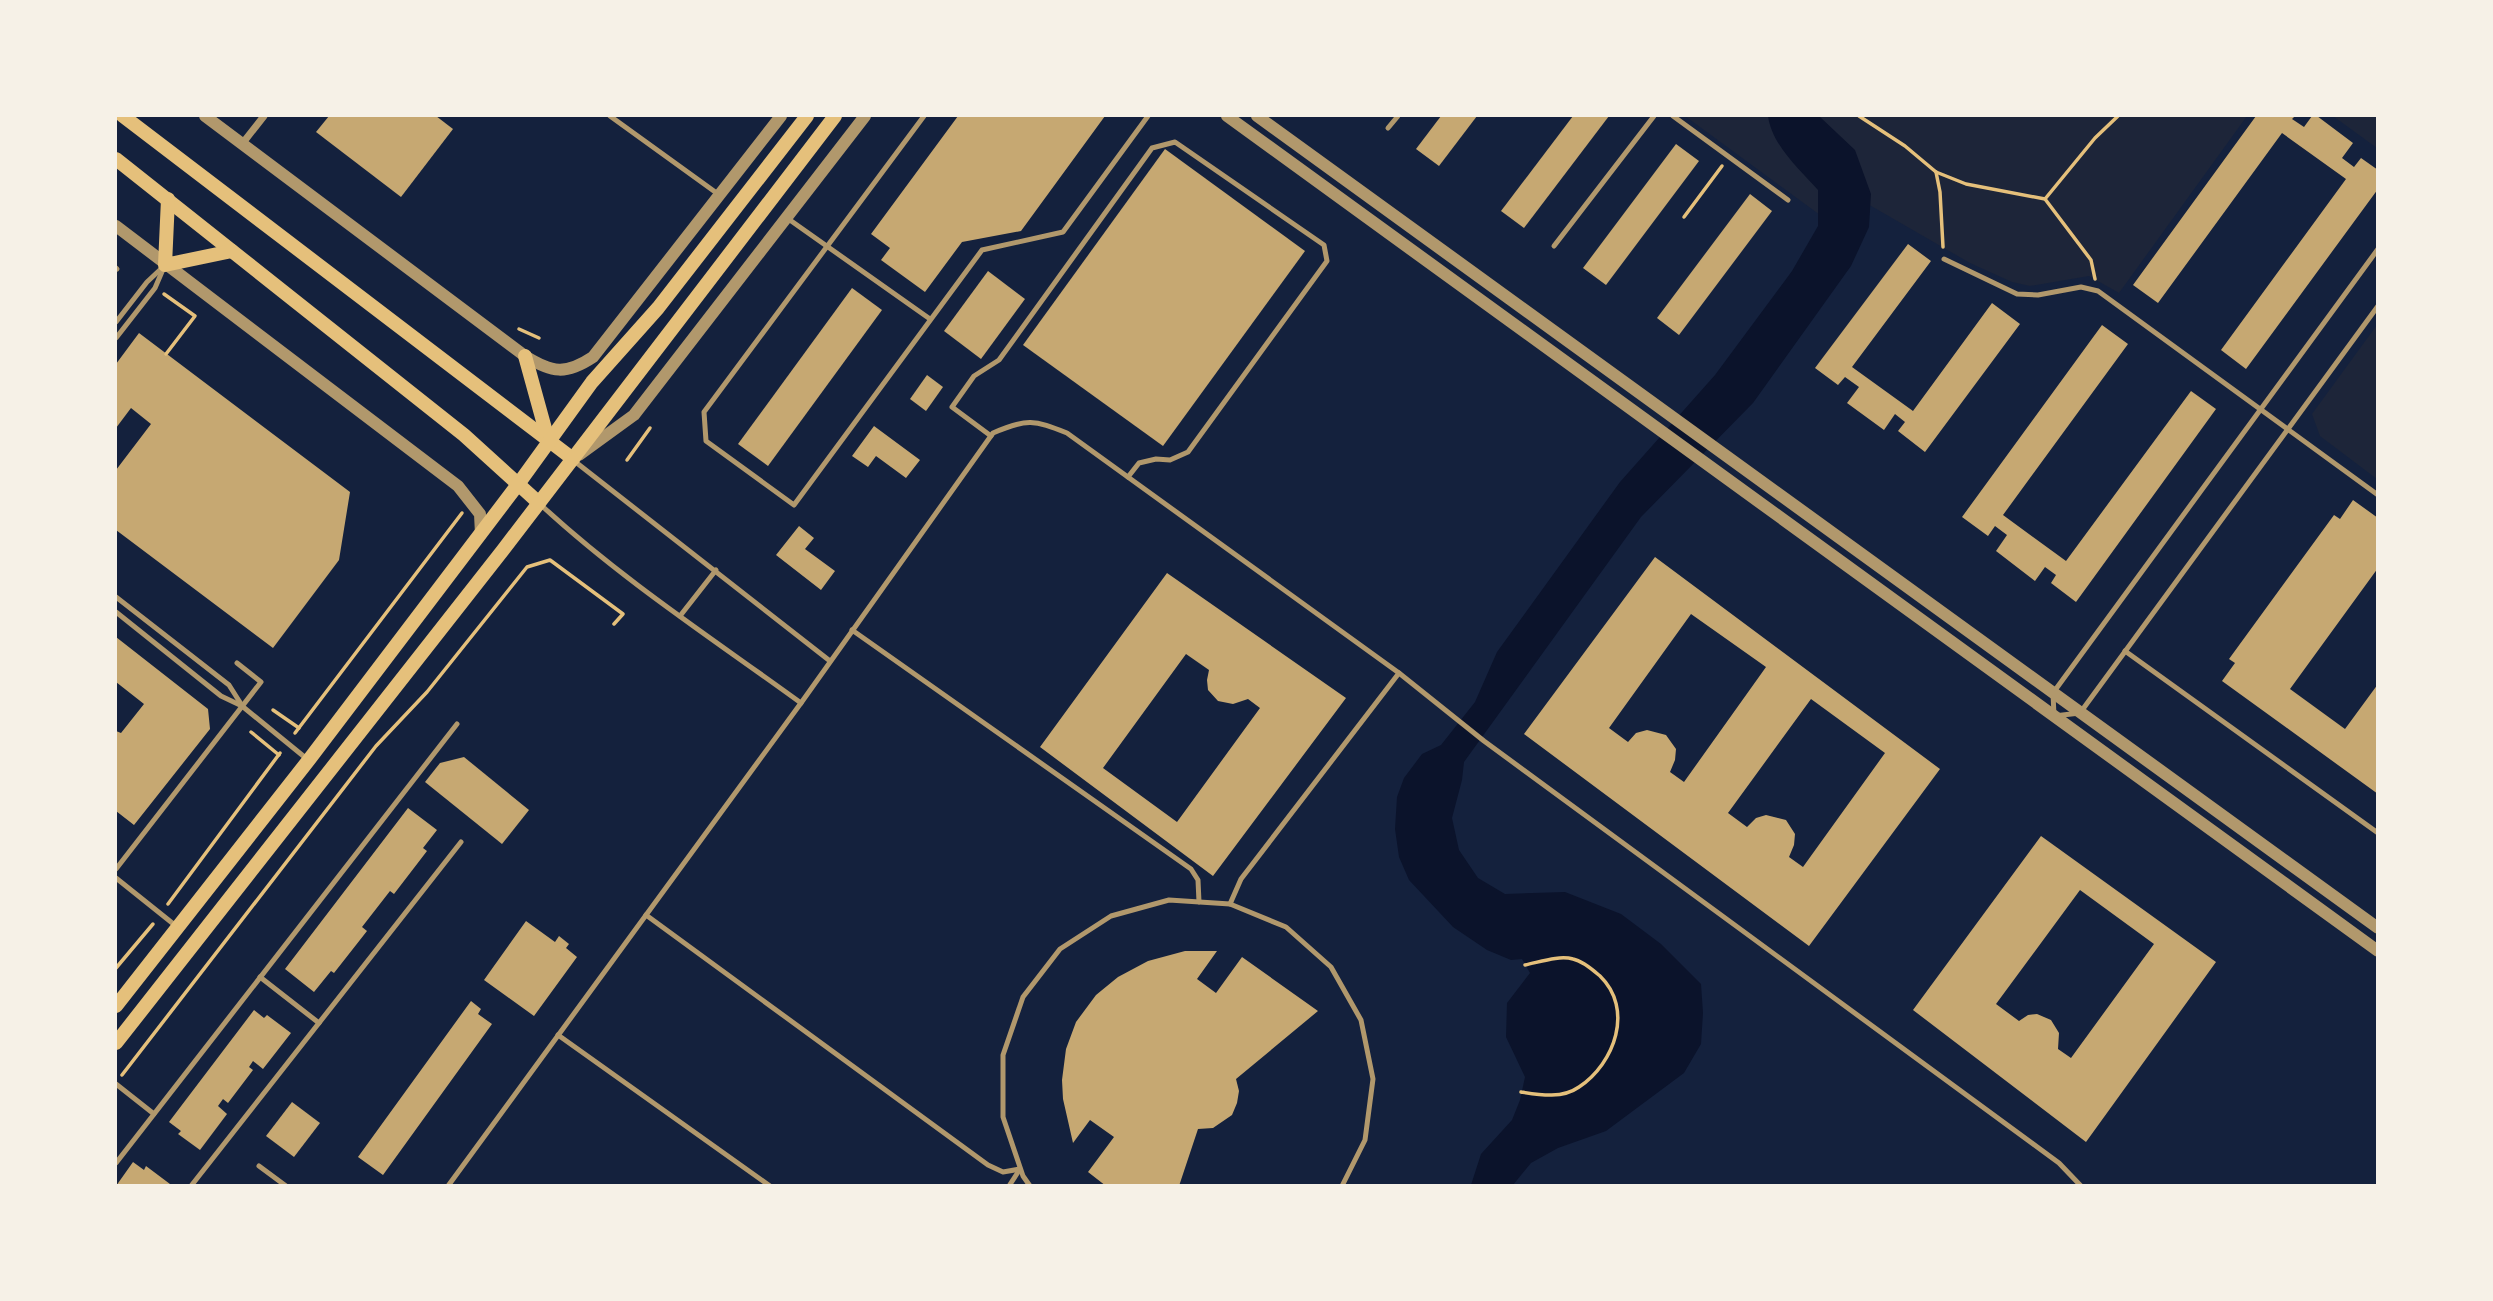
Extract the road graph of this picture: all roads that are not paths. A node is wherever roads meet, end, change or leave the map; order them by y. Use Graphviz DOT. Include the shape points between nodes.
graph roads {
  1 [pos="124,116"];
  2 [pos="205,116"];
  3 [pos="264,116"];
  4 [pos="610,116"];
  5 [pos="781,116"];
  6 [pos="807,116"];
  7 [pos="835,116"];
  8 [pos="865,116"];
  9 [pos="925,116"];
  10 [pos="1146,116"];
  11 [pos="1227,116"];
  12 [pos="1257,116"];
  13 [pos="1398,116"];
  14 [pos="1654,116"];
  15 [pos="1673,116"];
  16 [pos="1388,128"];
  17 [pos="242,144"];
  18 [pos="116,159"];
  19 [pos="720,196"];
  20 [pos="168,199"];
  21 [pos="1788,200"];
  22 [pos="787,218"];
  23 [pos="116,226"];
  24 [pos="826,246"];
  25 [pos="1553,246"];
  26 [pos="2378,249"];
  27 [pos="232,251"];
  28 [pos="1944,259"];
  29 [pos="165,265"];
  30 [pos="2378,306"];
  31 [pos="930,319"];
  32 [pos="116,322"];
  33 [pos="116,338"];
  34 [pos="525,356"];
  35 [pos="2261,409"];
  36 [pos="2289,429"];
  37 [pos="991,436"];
  38 [pos="549,443"];
  39 [pos="573,459"];
  40 [pos="1128,477"];
  41 [pos="519,483"];
  42 [pos="2378,495"];
  43 [pos="539,503"];
  44 [pos="481,534"];
  45 [pos="716,570"];
  46 [pos="116,597"];
  47 [pos="116,612"];
  48 [pos="680,616"];
  49 [pos="852,630"];
  50 [pos="2125,651"];
  51 [pos="830,660"];
  52 [pos="237,663"];
  53 [pos="1399,673"];
  54 [pos="2053,693"];
  55 [pos="801,702"];
  56 [pos="243,706"];
  57 [pos="2080,713"];
  58 [pos="2054,716"];
  59 [pos="457,724"];
  60 [pos="308,761"];
  61 [pos="2378,833"];
  62 [pos="461,842"];
  63 [pos="116,869"];
  64 [pos="116,878"];
  65 [pos="1199,902"];
  66 [pos="1230,904"];
  67 [pos="646,915"];
  68 [pos="179,928"];
  69 [pos="2378,928"];
  70 [pos="2378,951"];
  71 [pos="260,977"];
  72 [pos="116,1006"];
  73 [pos="319,1023"];
  74 [pos="558,1034"];
  75 [pos="116,1043"];
  76 [pos="116,1084"];
  77 [pos="154,1114"];
  78 [pos="116,1163"];
  79 [pos="259,1166"];
  80 [pos="1020,1170"];
  81 [pos="191,1185"];
  82 [pos="286,1185"];
  83 [pos="448,1185"];
  84 [pos="771,1185"];
  85 [pos="1009,1185"];
  86 [pos="1030,1185"];
  87 [pos="1342,1185"];
  88 [pos="2081,1185"];
  1 -- 38 [label="main road"];
  2 -- 17 [label="street"];
  3 -- 17 [label="street"];
  4 -- 19 [label="lane"];
  5 -- 19 [label="street"];
  6 -- 38 [label="main road" via="658,308 592,382"];
  7 -- 39 [label="main road"];
  8 -- 22 [label="street"];
  9 -- 24 [label="lane"];
  10 -- 31 [label="lane" via="1063,232 982,250"];
  11 -- 58 [label="street"];
  12 -- 54 [label="street"];
  13 -- 16 [label="lane"];
  14 -- 25 [label="lane"];
  15 -- 21 [label="lane"];
  17 -- 34 [label="street"];
  18 -- 20 [label="main road"];
  19 -- 34 [label="street" via="593,357 575,369 554,370"];
  20 -- 27 [label="main road"];
  20 -- 29 [label="main road"];
  22 -- 24 [label="lane"];
  22 -- 39 [label="street" via="634,415"];
  23 -- 29 [label="street"];
  24 -- 31 [label="lane"];
  24 -- 31 [label="lane" via="704,411 706,441 794,505"];
  26 -- 35 [label="lane"];
  27 -- 29 [label="main road"];
  27 -- 41 [label="main road"];
  28 -- 35 [label="lane" via="2017,294 2081,287 2098,291"];
  29 -- 32 [label="lane"];
  29 -- 33 [label="lane" via="155,288"];
  29 -- 44 [label="street" via="458,486 480,514"];
  30 -- 36 [label="lane"];
  34 -- 38 [label="main road"];
  35 -- 36 [label="lane"];
  35 -- 54 [label="lane"];
  36 -- 42 [label="lane"];
  36 -- 50 [label="lane"];
  37 -- 40 [label="lane" via="1017,422 1040,422 1068,433"];
  37 -- 40 [label="lane" via="952,407 974,376 999,360 1152,148 1175,142 1324,245 1327,261 1188,452 1170,460 1139,463"];
  37 -- 49 [label="lane"];
  38 -- 39 [label="main road"];
  38 -- 41 [label="main road"];
  39 -- 43 [label="main road"];
  39 -- 45 [label="lane"];
  40 -- 53 [label="lane"];
  41 -- 43 [label="main road"];
  41 -- 44 [label="main road"];
  43 -- 48 [label="lane"];
  43 -- 75 [label="main road"];
  44 -- 60 [label="main road"];
  45 -- 48 [label="lane"];
  45 -- 51 [label="lane"];
  46 -- 56 [label="lane" via="229,685"];
  47 -- 56 [label="lane" via="221,696"];
  48 -- 55 [label="lane"];
  49 -- 51 [label="lane"];
  49 -- 65 [label="lane" via="1191,869 1198,880"];
  50 -- 57 [label="lane"];
  50 -- 61 [label="lane"];
  51 -- 55 [label="lane"];
  52 -- 56 [label="lane" via="261,682"];
  53 -- 66 [label="lane" via="1241,879"];
  53 -- 88 [label="lane" via="1455,720 2059,1163"];
  54 -- 57 [label="street"];
  54 -- 58 [label="lane"];
  55 -- 67 [label="lane"];
  56 -- 60 [label="lane"];
  56 -- 63 [label="lane"];
  57 -- 58 [label="lane"];
  57 -- 69 [label="street"];
  58 -- 70 [label="street"];
  59 -- 71 [label="lane"];
  60 -- 68 [label="main road"];
  62 -- 73 [label="lane"];
  64 -- 68 [label="lane"];
  65 -- 66 [label="lane"];
  65 -- 80 [label="lane" via="1169,900 1111,916 1060,949 1023,998 1003,1055 1003,1117"];
  66 -- 87 [label="lane" via="1286,927 1331,967 1361,1020 1373,1079 1365,1140"];
  67 -- 74 [label="lane"];
  67 -- 80 [label="lane" via="988,1165 1003,1172"];
  68 -- 72 [label="main road"];
  71 -- 73 [label="lane"];
  71 -- 77 [label="lane"];
  73 -- 81 [label="lane"];
  74 -- 83 [label="lane"];
  74 -- 84 [label="lane"];
  76 -- 77 [label="lane"];
  77 -- 78 [label="lane"];
  79 -- 82 [label="lane"];
  80 -- 85 [label="lane"];
  80 -- 86 [label="lane"];
}
